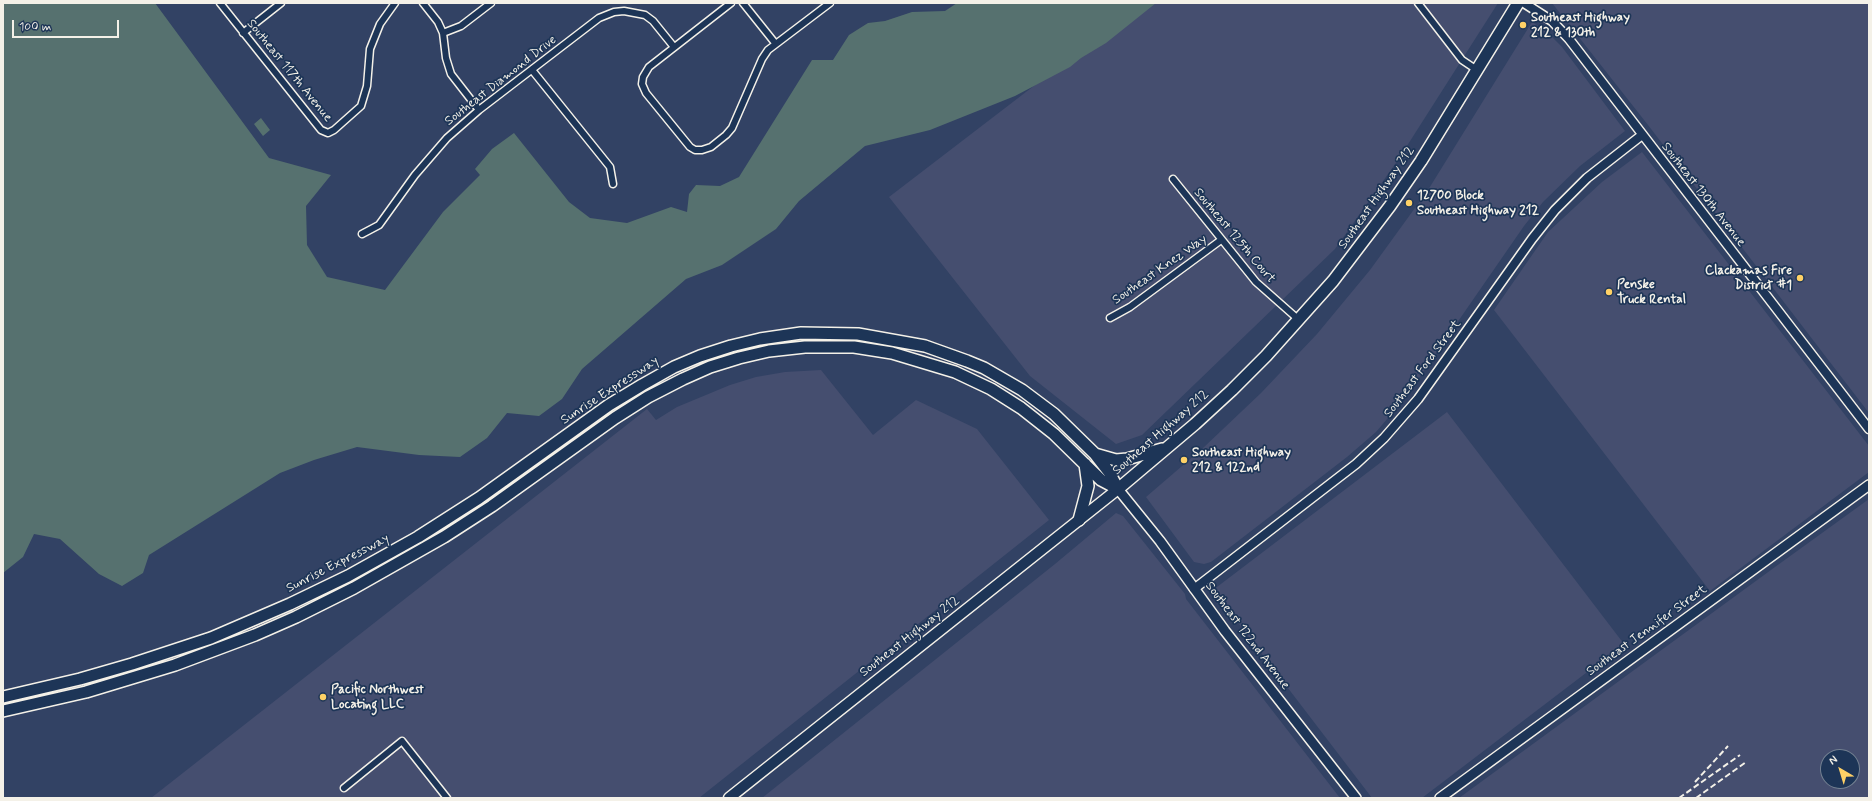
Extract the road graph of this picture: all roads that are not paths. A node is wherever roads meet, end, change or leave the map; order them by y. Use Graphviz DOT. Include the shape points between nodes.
graph roads {
  1 [pos="220,3"];
  2 [pos="282,3"];
  3 [pos="395,3"];
  4 [pos="423,3"];
  5 [pos="491,3"];
  6 [pos="731,3"];
  7 [pos="743,3"];
  8 [pos="830,3"];
  9 [pos="1418,3"];
  10 [pos="1518,3"];
  11 [pos="1524,3"];
  12 [pos="243,33"];
  13 [pos="443,33"];
  14 [pos="775,43"];
  15 [pos="674,47"];
  16 [pos="532,70"];
  17 [pos="1477,70"];
  18 [pos="479,110"];
  19 [pos="1642,135"];
  20 [pos="1173,179"];
  21 [pos="613,184"];
  22 [pos="362,234"];
  23 [pos="1221,240"];
  24 [pos="1110,318"];
  25 [pos="1299,320"];
  26 [pos="1869,429"];
  27 [pos="1167,448"];
  28 [pos="1095,454"];
  29 [pos="1085,464"];
  30 [pos="1869,485"];
  31 [pos="1118,489"];
  32 [pos="1079,520"];
  33 [pos="1194,589"];
  34 [pos="3,697"];
  35 [pos="3,711"];
  36 [pos="344,788"];
  37 [pos="447,798"];
  38 [pos="730,798"];
  39 [pos="1356,798"];
  40 [pos="1440,798"];
  1 -- 12 [label="street, Southeast 117th Avenue"];
  2 -- 12 [label="street"];
  3 -- 12 [label="street, Southeast 117th Avenue" via="380,24 370,49 367,86 361,106 328,133 321,130"];
  4 -- 13 [label="street"];
  5 -- 13 [label="street" via="461,26"];
  6 -- 15 [label="street"];
  7 -- 14 [label="street"];
  8 -- 14 [label="street"];
  9 -- 17 [label="street" via="1462,60"];
  10 -- 17 [label="highway, Southeast Highway 212"];
  11 -- 19 [label="street, Southeast 130th Avenue" via="1544,15 1564,32"];
  13 -- 18 [label="street" via="451,74"];
  14 -- 15 [label="street" via="762,59 732,128 711,147 702,150 690,147 646,93 642,84 649,67"];
  15 -- 16 [label="street, Southeast Diamond Drive" via="660,28 645,15 614,12 599,18"];
  16 -- 18 [label="street, Southeast Diamond Drive"];
  16 -- 21 [label="street" via="610,167"];
  17 -- 25 [label="highway, Southeast Highway 212" via="1390,206"];
  18 -- 22 [label="street, Southeast Diamond Drive" via="431,155 379,226"];
  19 -- 26 [label="street, Southeast 130th Avenue"];
  19 -- 33 [label="street, Southeast Ford Street" via="1587,178 1555,210 1418,399 1384,438 1356,464"];
  20 -- 23 [label="street, Southeast 125th Court"];
  23 -- 24 [label="street, Southeast Knez Way" via="1130,307"];
  23 -- 25 [label="street, Southeast 125th Court" via="1256,282"];
  25 -- 27 [label="highway, Southeast Highway 212" via="1232,390"];
  27 -- 28 [label="highway" via="1116,460"];
  27 -- 31 [label="highway, Southeast Highway 212"];
  28 -- 31 [label="highway, Sunrise Expressway"];
  28 -- 34 [label="highway, Sunrise Expressway" via="1054,414 1022,390 984,368 948,353 902,341 858,334 801,333 760,339 700,356 642,385 418,537 348,576 290,604 211,638 132,664"];
  29 -- 31 [label="highway, Sunrise Expressway" via="1101,480"];
  29 -- 32 [label="highway" via="1088,486"];
  29 -- 35 [label="highway, Sunrise Expressway" via="1054,434 1021,408 981,384 941,366 892,352 854,347 805,347 769,351 739,358 683,379 648,397 444,537 389,570 314,608 254,635 175,665 86,692"];
  30 -- 40 [label="main road, Southeast Jennifer Street"];
  31 -- 32 [label="main road, Southeast Highway 212"];
  31 -- 33 [label="main road, Southeast 122nd Avenue"];
  32 -- 38 [label="main road, Southeast Highway 212"];
  33 -- 39 [label="main road, Southeast 122nd Avenue"];
  36 -- 37 [label="street" via="402,741"];
}
